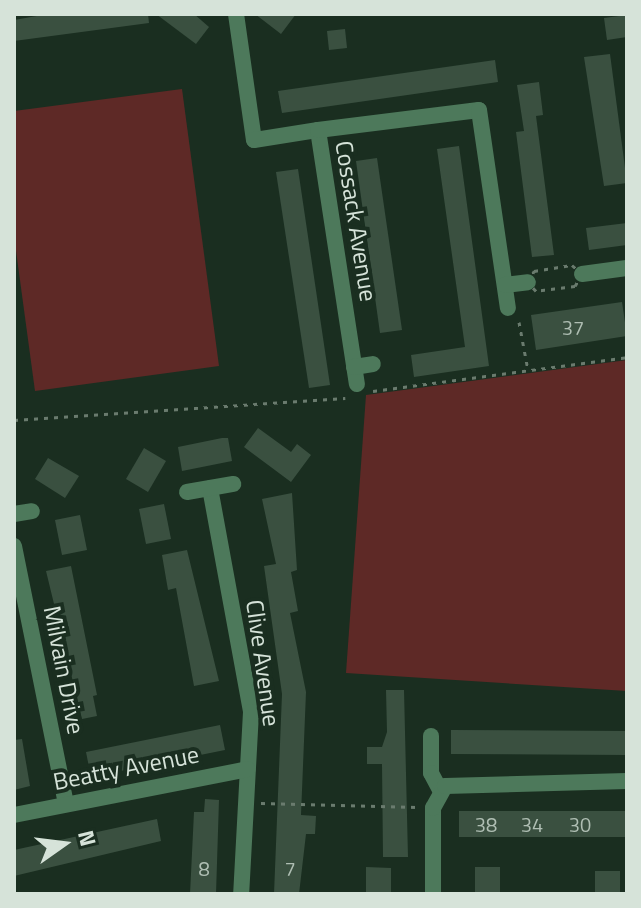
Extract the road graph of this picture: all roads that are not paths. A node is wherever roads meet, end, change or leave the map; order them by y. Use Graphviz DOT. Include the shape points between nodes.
graph roads {
  1 [pos="236,14"];
  2 [pos="318,130"];
  3 [pos="627,268"];
  4 [pos="582,274"];
  5 [pos="528,282"];
  6 [pos="505,285"];
  7 [pos="508,308"];
  8 [pos="373,364"];
  9 [pos="354,367"];
  10 [pos="358,389"];
  11 [pos="233,484"];
  12 [pos="210,488"];
  13 [pos="187,492"];
  14 [pos="32,511"];
  15 [pos="14,514"];
  16 [pos="14,546"];
  17 [pos="431,736"];
  18 [pos="248,769"];
  19 [pos="627,781"];
  20 [pos="440,790"];
  21 [pos="66,804"];
  22 [pos="14,815"];
  23 [pos="241,894"];
  24 [pos="433,894"];
  1 -- 2 [label="street, Cossack Avenue" via="254,140"];
  2 -- 6 [label="street" via="479,110"];
  2 -- 9 [label="street, Cossack Avenue"];
  3 -- 4 [label="street"];
  5 -- 6 [label="street"];
  6 -- 7 [label="street"];
  8 -- 9 [label="street"];
  9 -- 10 [label="street, Cossack Avenue"];
  11 -- 12 [label="street"];
  12 -- 13 [label="street"];
  12 -- 18 [label="street, Clive Avenue" via="251,712"];
  14 -- 15 [label="street"];
  16 -- 21 [label="street, Milvain Drive"];
  17 -- 20 [label="street" via="431,773"];
  18 -- 21 [label="street, Beatty Avenue"];
  18 -- 23 [label="street, Clive Avenue"];
  19 -- 20 [label="street" via="459,781"];
  20 -- 24 [label="street" via="433,808"];
  21 -- 22 [label="street, Beatty Avenue"];
}
